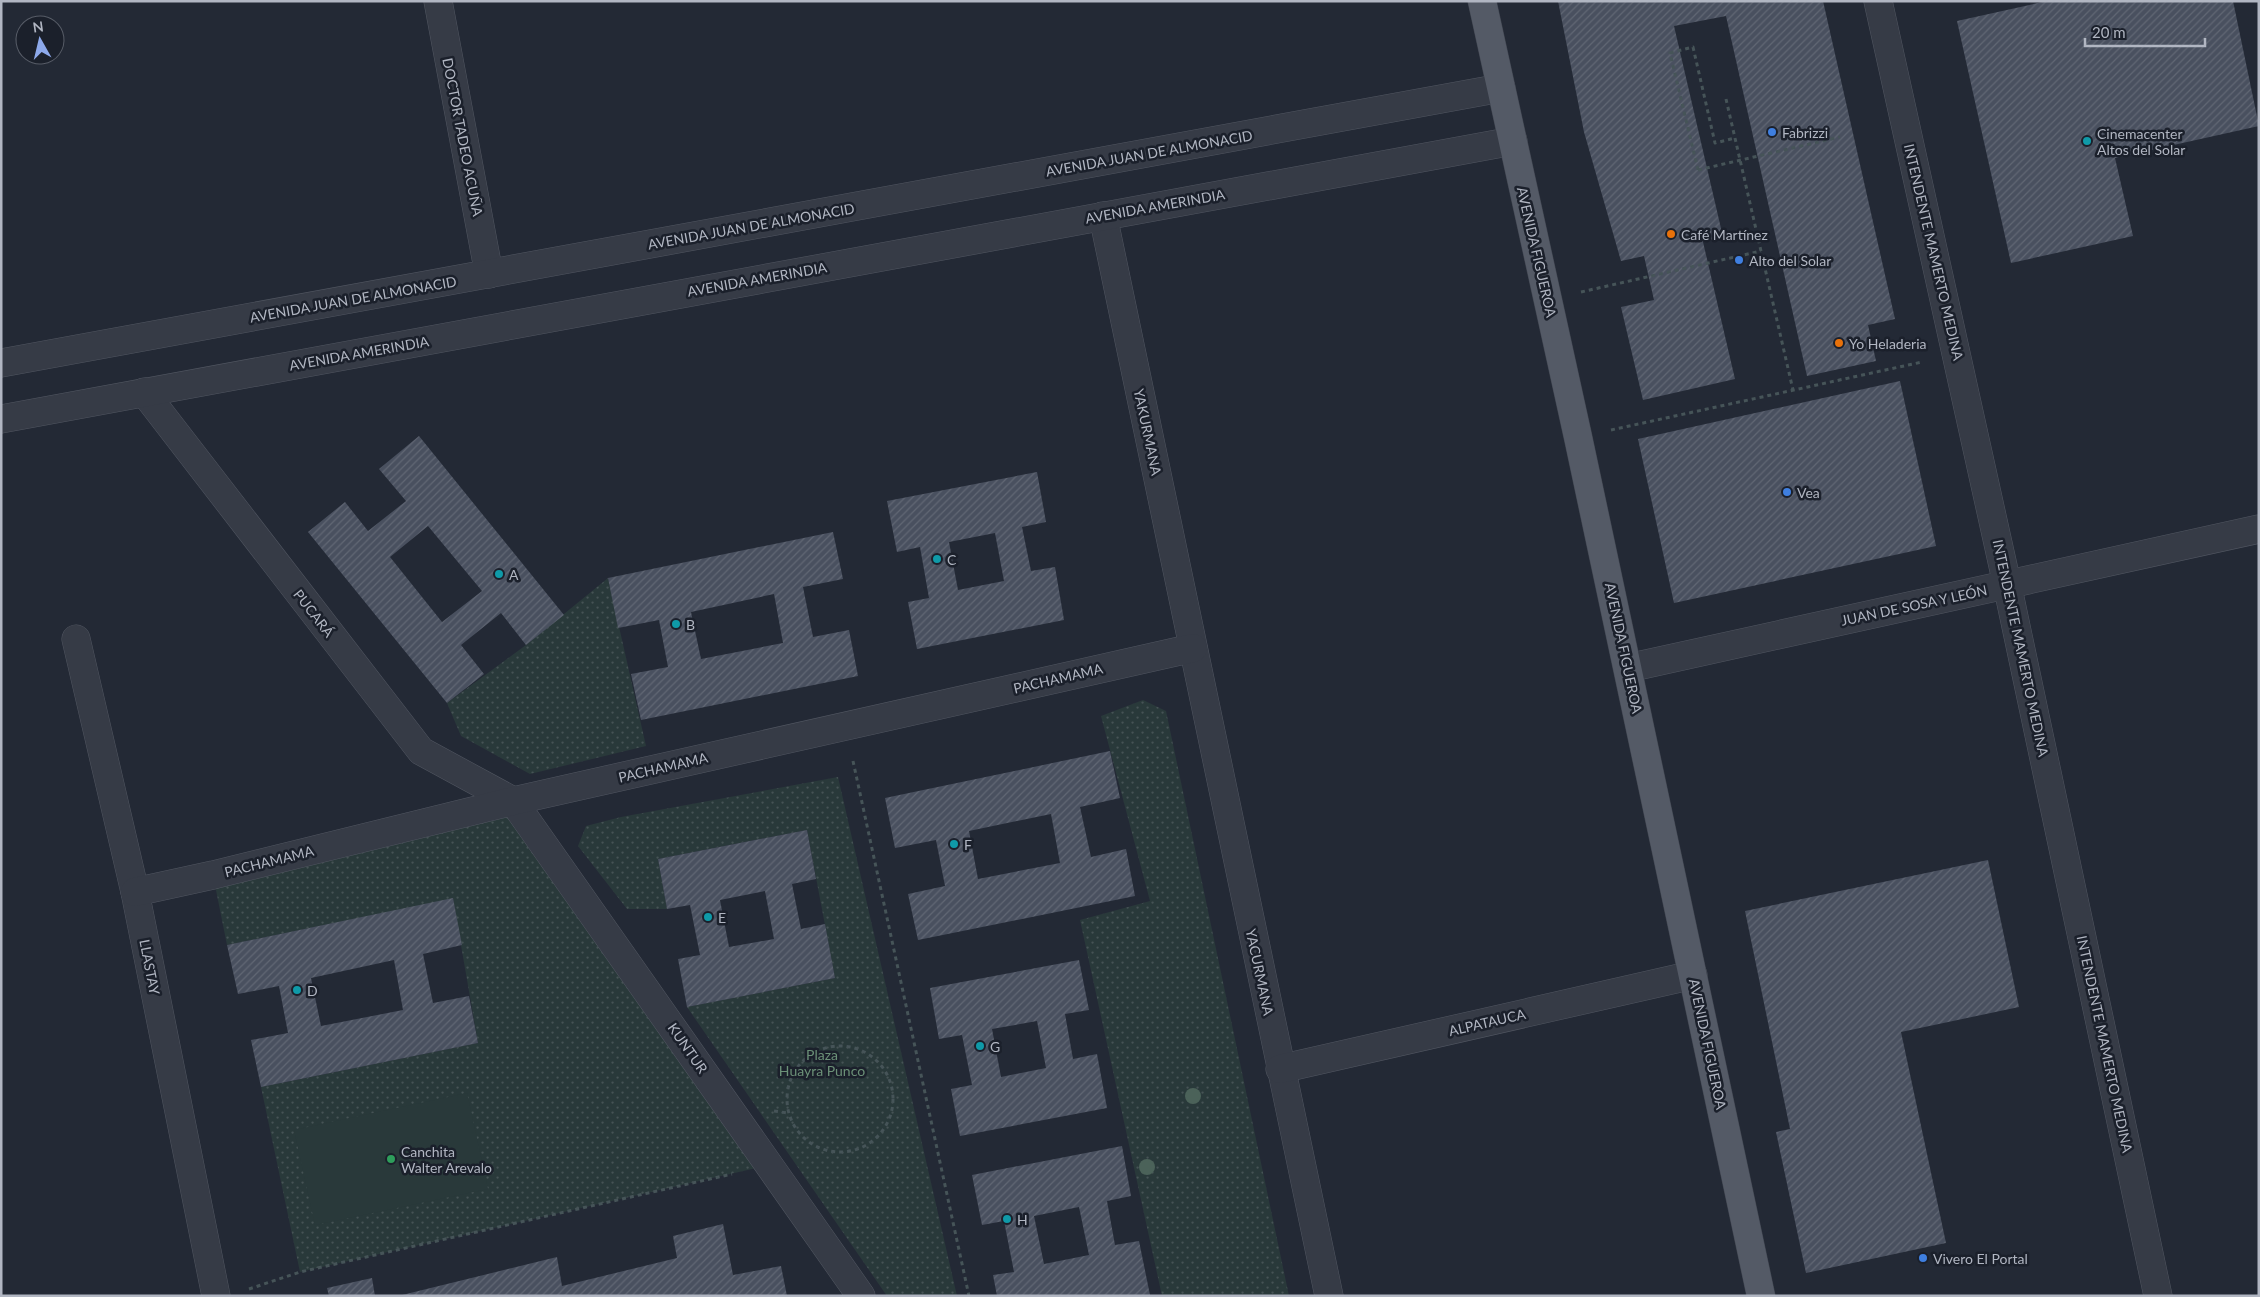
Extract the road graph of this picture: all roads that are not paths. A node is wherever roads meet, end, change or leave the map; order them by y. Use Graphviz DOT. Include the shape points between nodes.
graph roads {
  1 [pos="438,1"];
  2 [pos="1482,1"];
  3 [pos="1878,1"];
  4 [pos="1501,88"];
  5 [pos="1513,141"];
  6 [pos="1103,216"];
  7 [pos="489,274"];
  8 [pos="1,363"];
  9 [pos="144,392"];
  10 [pos="1,419"];
  11 [pos="2259,529"];
  12 [pos="2007,584"];
  13 [pos="76,639"];
  14 [pos="1193,648"];
  15 [pos="1628,668"];
  16 [pos="513,801"];
  17 [pos="135,892"];
  18 [pos="1693,975"];
  19 [pos="1280,1069"];
  20 [pos="216,1296"];
  21 [pos="861,1296"];
  22 [pos="1329,1296"];
  23 [pos="1761,1296"];
  24 [pos="2158,1296"];
  1 -- 7 [label="street, DOCTOR TADEO ACUÑA"];
  2 -- 4 [label="main road, AVENIDA FIGUEROA"];
  3 -- 12 [label="street, INTENDENTE MAMERTO MEDINA"];
  4 -- 5 [label="main road, AVENIDA FIGUEROA"];
  4 -- 7 [label="street, AVENIDA JUAN DE ALMONACID"];
  5 -- 6 [label="street, AVENIDA AMERINDIA"];
  5 -- 15 [label="main road, AVENIDA FIGUEROA"];
  6 -- 9 [label="street, AVENIDA AMERINDIA"];
  6 -- 14 [label="street, YAKURMANA"];
  7 -- 8 [label="street, AVENIDA JUAN DE ALMONACID"];
  9 -- 10 [label="street, AVENIDA AMERINDIA"];
  9 -- 16 [label="street, PUCARÁ" via="421,751"];
  11 -- 12 [label="street, JUAN DE SOSA Y LEÓN"];
  12 -- 15 [label="street, JUAN DE SOSA Y LEÓN"];
  12 -- 24 [label="street, INTENDENTE MAMERTO MEDINA"];
  13 -- 17 [label="street, LLASTAY"];
  14 -- 16 [label="street, PACHAMAMA"];
  14 -- 19 [label="street, YACURMANA"];
  15 -- 18 [label="main road, AVENIDA FIGUEROA"];
  16 -- 17 [label="street, PACHAMAMA"];
  16 -- 21 [label="street, KUNTUR"];
  17 -- 20 [label="street, LLASTAY"];
  18 -- 19 [label="street, ALPATAUCA"];
  18 -- 23 [label="main road, AVENIDA FIGUEROA"];
  19 -- 22 [label="street, YACURMANA"];
}
